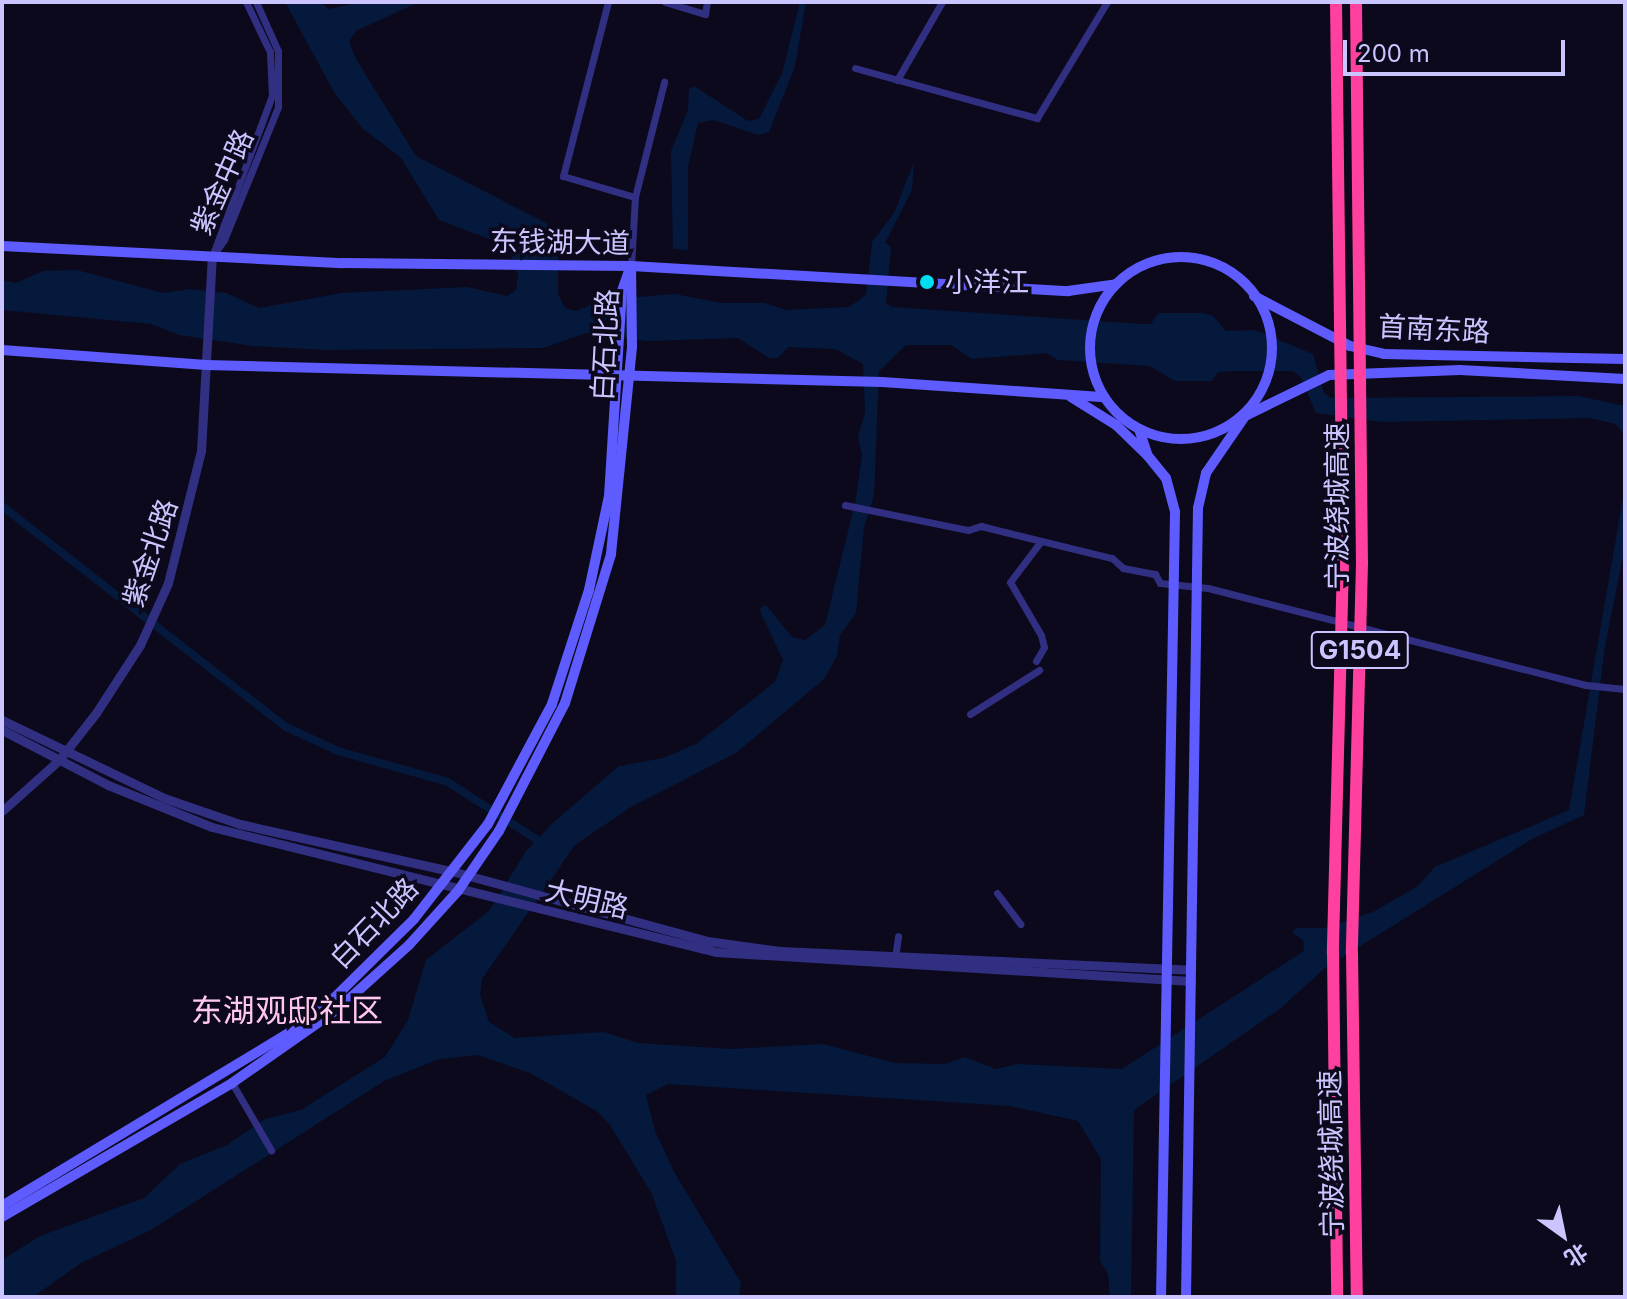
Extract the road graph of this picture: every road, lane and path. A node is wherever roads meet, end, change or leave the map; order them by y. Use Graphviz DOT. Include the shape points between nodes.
graph roads {
  1 [pos="246,2"];
  2 [pos="256,2"];
  3 [pos="608,2"];
  4 [pos="665,2"];
  5 [pos="707,2"];
  6 [pos="942,2"];
  7 [pos="1107,2"];
  8 [pos="1336,2"];
  9 [pos="1356,2"];
  10 [pos="855,68"];
  11 [pos="897,80"];
  12 [pos="664,82"];
  13 [pos="635,197"];
  14 [pos="2,246"];
  15 [pos="212,257"];
  16 [pos="631,266"];
  17 [pos="1117,284"];
  18 [pos="1254,296"];
  19 [pos="2,350"];
  20 [pos="1625,359"];
  21 [pos="206,365"];
  22 [pos="623,376"];
  23 [pos="1625,379"];
  24 [pos="1066,394"];
  25 [pos="1104,397"];
  26 [pos="1245,416"];
  27 [pos="1139,429"];
  28 [pos="1148,456"];
  29 [pos="849,506"];
  30 [pos="1041,541"];
  31 [pos="1176,585"];
  32 [pos="1198,587"];
  33 [pos="1625,689"];
  34 [pos="970,714"];
  35 [pos="2,720"];
  36 [pos="2,730"];
  37 [pos="63,756"];
  38 [pos="2,811"];
  39 [pos="455,872"];
  40 [pos="469,877"];
  41 [pos="443,887"];
  42 [pos="458,891"];
  43 [pos="997,893"];
  44 [pos="1020,924"];
  45 [pos="898,936"];
  46 [pos="895,960"];
  47 [pos="1166,967"];
  48 [pos="1191,976"];
  49 [pos="1165,983"];
  50 [pos="232,1083"];
  51 [pos="271,1150"];
  52 [pos="2,1206"];
  53 [pos="2,1217"];
  54 [pos="1161,1297"];
  55 [pos="1186,1297"];
  56 [pos="1337,1297"];
  57 [pos="1357,1297"];
  1 -- 15 [label="street, 紫金中路" via="270,52 272,95"];
  2 -- 15 [label="street, 紫金中路" via="278,51 278,107 224,240"];
  3 -- 13 [label="street" via="563,176"];
  4 -- 5 [label="street" via="705,14"];
  6 -- 11 [label="street"];
  7 -- 11 [label="street" via="1037,118"];
  8 -- 56 [label="highway, 宁波绕城高速 / G1504, bridge" via="1343,563 1333,953"];
  9 -- 57 [label="highway, 宁波绕城高速 / G1504, bridge" via="1362,563 1352,953"];
  10 -- 11 [label="street"];
  12 -- 13 [label="street"];
  13 -- 16 [label="street"];
  14 -- 15 [label="main road, 东钱湖大道"];
  15 -- 16 [label="main road, 东钱湖大道"];
  15 -- 21 [label="street, 紫金北路"];
  16 -- 17 [label="main road, 东钱湖大道" via="1068,291"];
  16 -- 22 [label="main road, 白石北路" via="632,346"];
  16 -- 22 [label="main road, 白石北路" via="622,291"];
  17 -- 18 [label="main road" via="1155,259 1185,254 1213,260"];
  17 -- 25 [label="main road" via="1097,311 1089,338 1091,370"];
  18 -- 20 [label="main road, 首南东路" via="1350,346 1384,354"];
  18 -- 26 [label="main road" via="1268,325 1269,381"];
  19 -- 21 [label="main road"];
  21 -- 22 [label="main road"];
  21 -- 37 [label="street, 紫金北路" via="196,484 178,554 140,645"];
  22 -- 24 [label="main road" via="882,382"];
  22 -- 39 [label="main road, 白石北路" via="609,496 589,590 552,704 506,796"];
  22 -- 40 [label="main road, 白石北路" via="621,496 601,595 565,703 518,802"];
  23 -- 26 [label="main road, 首南东路" via="1460,370 1329,375"];
  24 -- 25 [label="main road"];
  24 -- 28 [label="main road" via="1116,425"];
  25 -- 27 [label="main road"];
  26 -- 27 [label="main road" via="1207,437 1173,439"];
  26 -- 32 [label="main road" via="1206,473 1198,508"];
  27 -- 28 [label="main road"];
  28 -- 31 [label="main road" via="1166,478 1175,512"];
  29 -- 30 [label="street"];
  30 -- 31 [label="street" via="1112,558 1123,568 1155,574 1160,583"];
  30 -- 34 [label="street" via="1034,557 1010,582 1041,635 1044,647 1037,666"];
  31 -- 32 [label="street"];
  31 -- 47 [label="main road"];
  32 -- 33 [label="street" via="1586,685"];
  32 -- 48 [label="main road"];
  35 -- 37 [label="street, 大明路"];
  36 -- 37 [label="street, 大明路"];
  37 -- 38 [label="street, 紫金北路"];
  37 -- 39 [label="street, 大明路" via="240,824"];
  37 -- 41 [label="street, 大明路" via="166,811 212,827"];
  39 -- 40 [label="street, 大明路"];
  39 -- 41 [label="main road, 白石北路"];
  40 -- 42 [label="main road, 白石北路"];
  40 -- 46 [label="street, 大明路" via="707,941"];
  41 -- 42 [label="street, 大明路"];
  41 -- 52 [label="main road, 白石北路" via="370,964 292,1031"];
  42 -- 46 [label="street, 大明路" via="716,952"];
  42 -- 50 [label="main road, 白石北路" via="375,977"];
  43 -- 44 [label="street"];
  45 -- 46 [label="street"];
  46 -- 47 [label="street, 大明路"];
  46 -- 49 [label="street, 大明路"];
  47 -- 48 [label="street, 大明路"];
  47 -- 49 [label="main road"];
  48 -- 49 [label="street, 大明路"];
  48 -- 55 [label="main road"];
  49 -- 54 [label="main road"];
  50 -- 51 [label="street"];
  50 -- 53 [label="main road, 白石北路"];
}
